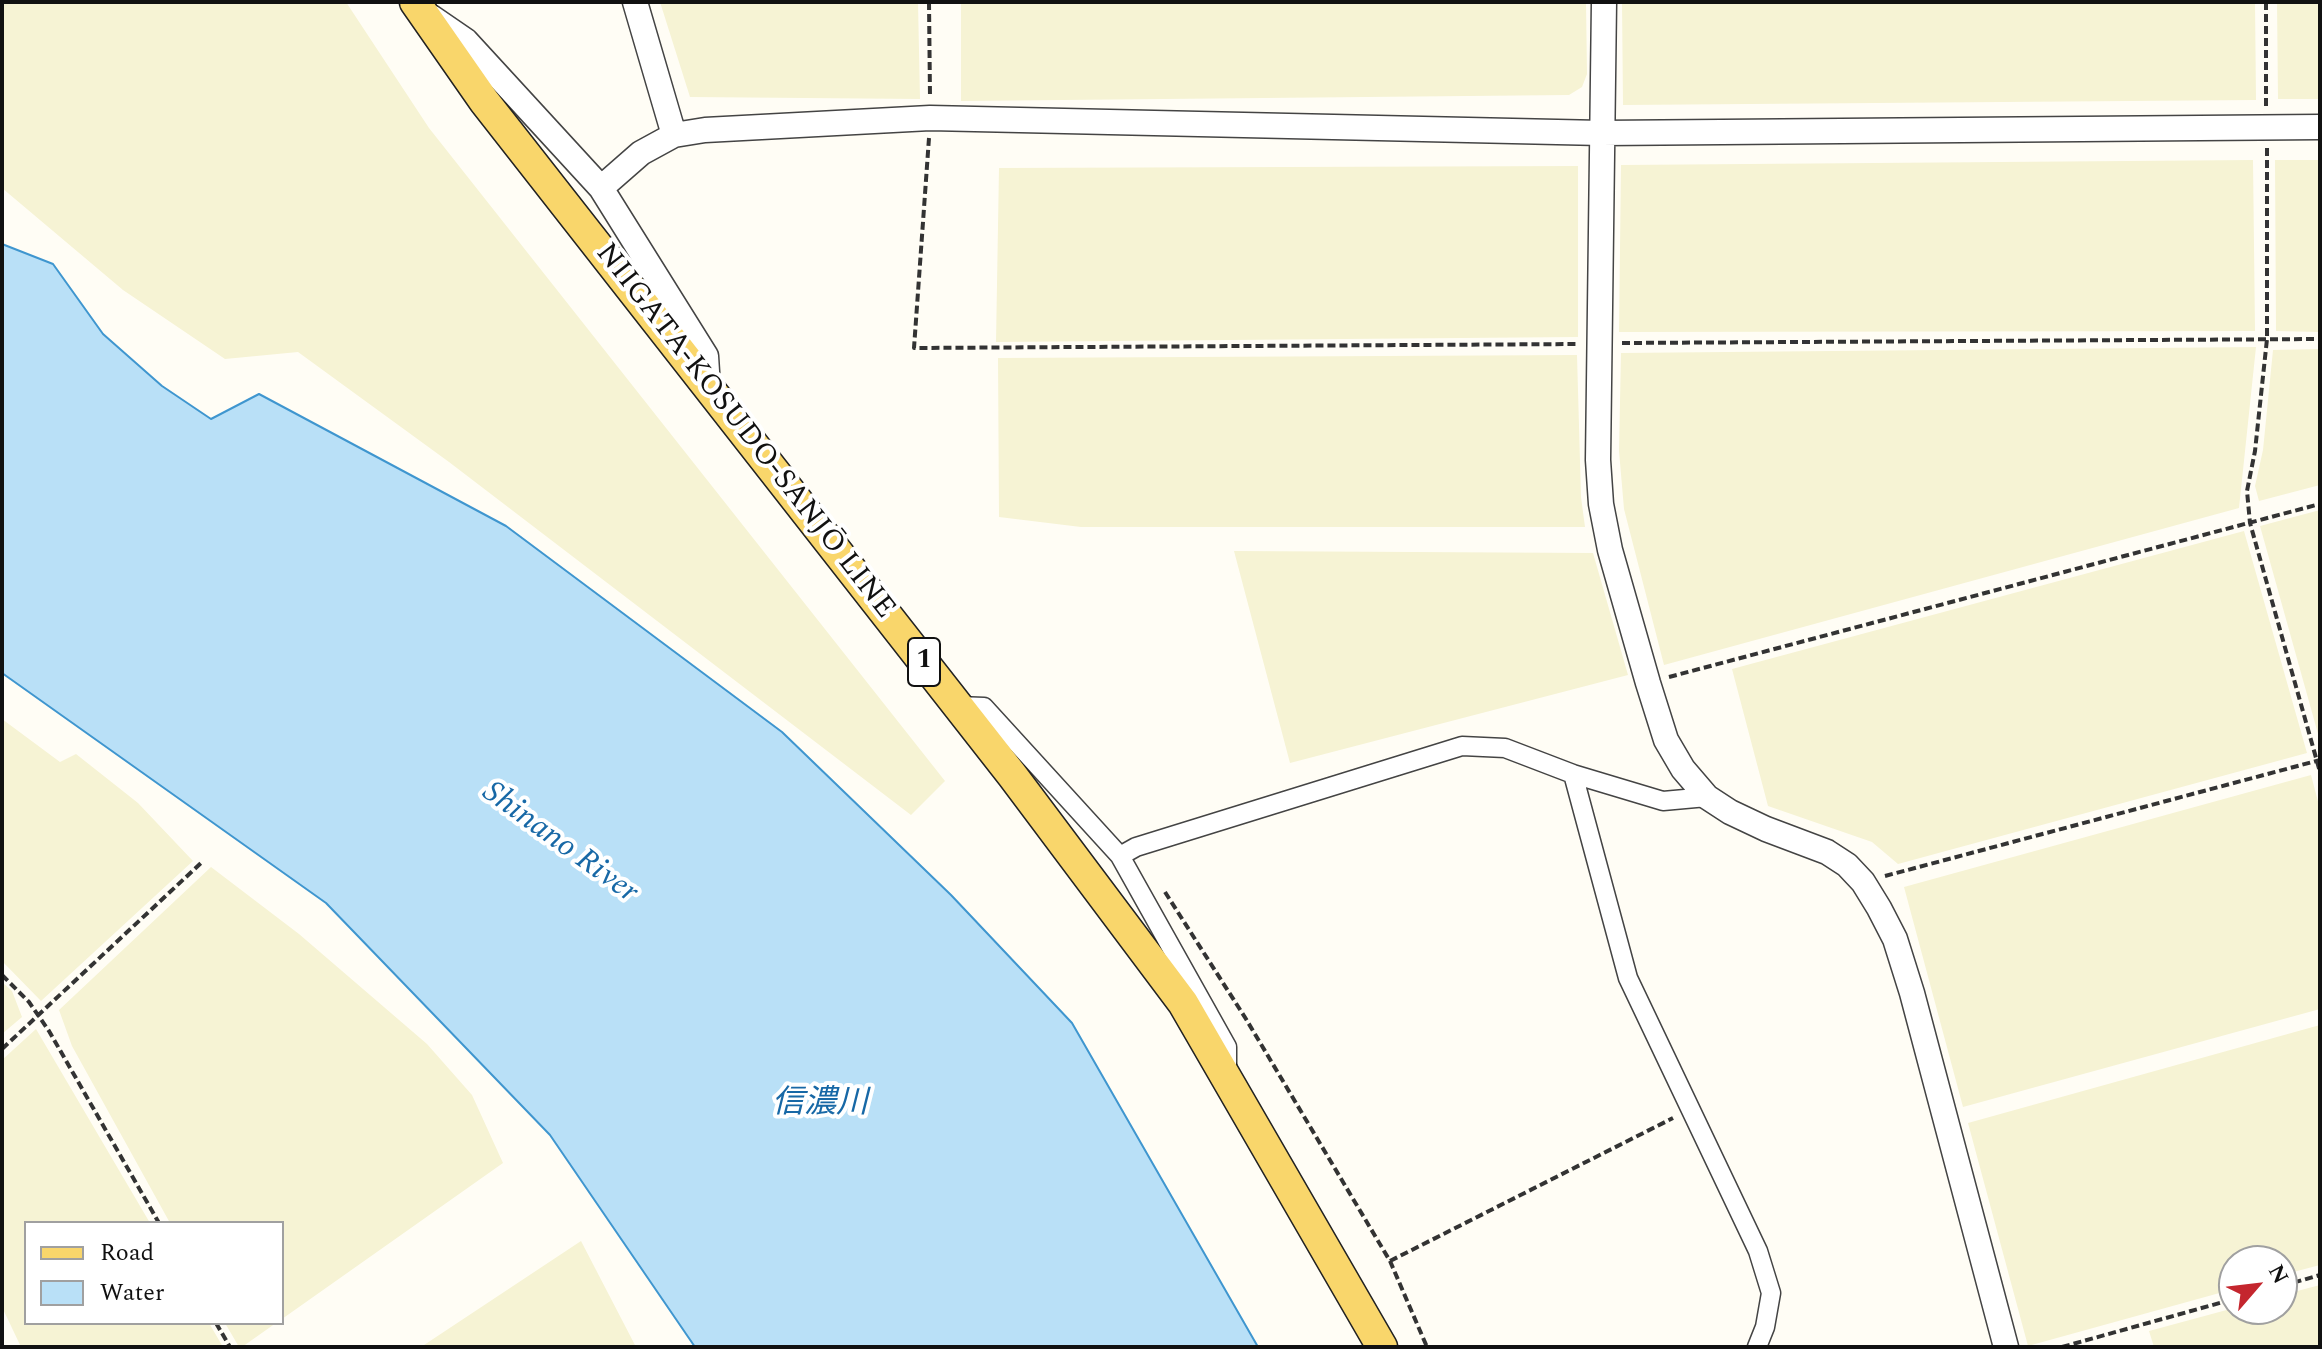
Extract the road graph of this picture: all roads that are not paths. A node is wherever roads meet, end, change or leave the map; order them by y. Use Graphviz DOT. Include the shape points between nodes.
graph roads {
  1 [pos="635,2"];
  2 [pos="1604,2"];
  3 [pos="417,5"];
  4 [pos="2320,127"];
  5 [pos="1602,133"];
  6 [pos="674,135"];
  7 [pos="601,188"];
  8 [pos="708,387"];
  9 [pos="958,706"];
  10 [pos="1573,774"];
  11 [pos="1707,797"];
  12 [pos="1120,856"];
  13 [pos="1227,1079"];
  14 [pos="1382,1347"];
  15 [pos="1757,1347"];
  16 [pos="2006,1347"];
  1 -- 6 [label="street"];
  2 -- 5 [label="street"];
  3 -- 7 [label="street" via="466,41"];
  3 -- 8 [label="main road, NIIGATA-KOSUDO-SANJŌ LINE / 1" via="484,101"];
  4 -- 5 [label="street"];
  5 -- 6 [label="street" via="930,118"];
  5 -- 11 [label="street" via="1601,504 1666,740"];
  6 -- 7 [label="street" via="641,153"];
  7 -- 8 [label="street" via="706,356"];
  8 -- 9 [label="main road, NIIGATA-KOSUDO-SANJŌ LINE / 1"];
  9 -- 12 [label="street" via="984,707"];
  9 -- 13 [label="main road, NIIGATA-KOSUDO-SANJŌ LINE / 1" via="1183,1003"];
  10 -- 11 [label="street" via="1663,801"];
  10 -- 12 [label="street" via="1505,748 1462,746"];
  10 -- 15 [label="street" via="1628,978 1758,1251 1771,1293"];
  11 -- 16 [label="street" via="1847,865 1863,882 1895,939"];
  12 -- 13 [label="street" via="1227,1047"];
  13 -- 14 [label="main road, NIIGATA-KOSUDO-SANJŌ LINE / 1"];
}
